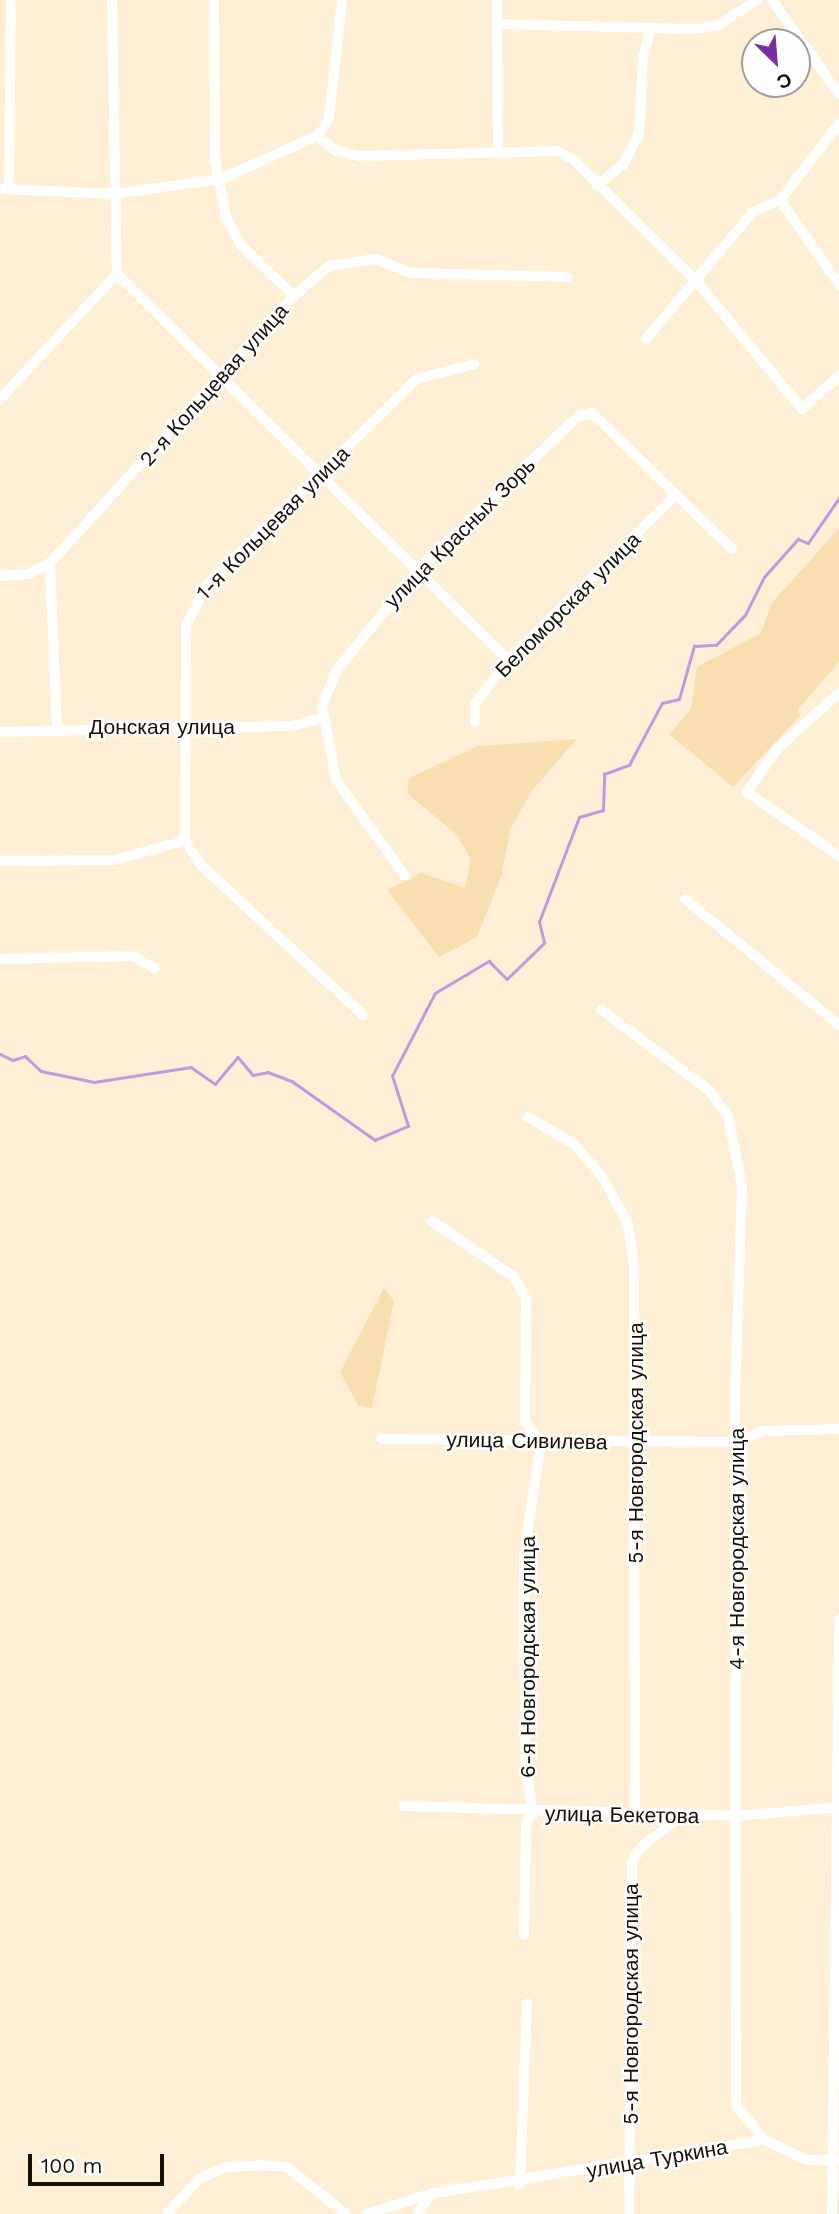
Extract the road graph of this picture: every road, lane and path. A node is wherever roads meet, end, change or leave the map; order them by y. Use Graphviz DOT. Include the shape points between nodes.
graph roads {
  1 [pos="11,0"];
  2 [pos="112,0"];
  3 [pos="214,0"];
  4 [pos="342,0"];
  5 [pos="497,0"];
  6 [pos="757,0"];
  7 [pos="772,0"];
  8 [pos="498,24"];
  9 [pos="651,28"];
  10 [pos="839,94"];
  11 [pos="839,124"];
  12 [pos="317,136"];
  13 [pos="498,152"];
  14 [pos="221,179"];
  15 [pos="597,185"];
  16 [pos="4,189"];
  17 [pos="115,194"];
  18 [pos="780,200"];
  19 [pos="117,274"];
  20 [pos="567,277"];
  21 [pos="697,282"];
  22 [pos="839,284"];
  23 [pos="294,296"];
  24 [pos="646,339"];
  25 [pos="474,364"];
  26 [pos="839,376"];
  27 [pos="223,377"];
  28 [pos="0,399"];
  29 [pos="319,475"];
  30 [pos="676,495"];
  31 [pos="732,549"];
  32 [pos="50,563"];
  33 [pos="415,573"];
  34 [pos="0,576"];
  35 [pos="508,660"];
  36 [pos="839,693"];
  37 [pos="322,718"];
  38 [pos="475,722"];
  39 [pos="187,726"];
  40 [pos="57,728"];
  41 [pos="0,732"];
  42 [pos="185,840"];
  43 [pos="839,856"];
  44 [pos="0,861"];
  45 [pos="405,876"];
  46 [pos="685,900"];
  47 [pos="0,959"];
  48 [pos="155,968"];
  49 [pos="602,1010"];
  50 [pos="363,1015"];
  51 [pos="839,1025"];
  52 [pos="528,1117"];
  53 [pos="432,1221"];
  54 [pos="839,1429"];
  55 [pos="381,1438"];
  56 [pos="738,1442"];
  57 [pos="541,1443"];
  58 [pos="639,1444"];
  59 [pos="839,1620"];
  60 [pos="404,1806"];
  61 [pos="838,1807"];
  62 [pos="533,1814"];
  63 [pos="635,1814"];
  64 [pos="682,1816"];
  65 [pos="736,1816"];
  66 [pos="524,1935"];
  67 [pos="527,2003"];
  68 [pos="764,2140"];
  69 [pos="630,2161"];
  70 [pos="836,2161"];
  71 [pos="520,2184"];
  72 [pos="430,2194"];
  73 [pos="167,2214"];
  74 [pos="346,2214"];
  75 [pos="367,2214"];
  76 [pos="418,2214"];
  77 [pos="629,2214"];
  78 [pos="832,2214"];
  1 -- 16 [label="street"];
  2 -- 17 [label="street"];
  3 -- 14 [label="street" via="215,160"];
  4 -- 12 [label="street" via="329,118"];
  5 -- 8 [label="street"];
  6 -- 9 [label="street" via="718,26"];
  7 -- 10 [label="street"];
  8 -- 9 [label="street"];
  8 -- 13 [label="street"];
  9 -- 15 [label="street" via="643,58 639,134 623,165"];
  11 -- 18 [label="street"];
  12 -- 13 [label="street" via="336,151 359,156"];
  12 -- 14 [label="street"];
  13 -- 15 [label="street" via="557,151"];
  14 -- 17 [label="street"];
  14 -- 23 [label="street" via="226,217 241,245"];
  15 -- 21 [label="street"];
  16 -- 17 [label="street"];
  17 -- 19 [label="street"];
  18 -- 21 [label="street" via="753,212"];
  18 -- 22 [label="street"];
  19 -- 27 [label="street"];
  19 -- 28 [label="street"];
  20 -- 23 [label="street, 2-я Кольцевая улица" via="411,273 375,259 350,260 330,266"];
  21 -- 24 [label="street"];
  21 -- 26 [label="street" via="803,410"];
  23 -- 27 [label="street, 2-я Кольцевая улица"];
  25 -- 29 [label="street, 1-я Кольцевая улица" via="417,379"];
  27 -- 29 [label="street"];
  27 -- 32 [label="street, 2-я Кольцевая улица"];
  29 -- 33 [label="street"];
  29 -- 39 [label="street, 1-я Кольцевая улица" via="192,605 183,675"];
  30 -- 31 [label="street"];
  30 -- 33 [label="street, улица Красных Зорь" via="592,414 578,416"];
  30 -- 35 [label="street, Беломорская улица"];
  32 -- 34 [label="street" via="29,574"];
  32 -- 40 [label="street"];
  33 -- 35 [label="street"];
  33 -- 37 [label="street, улица Красных Зорь" via="337,670"];
  35 -- 38 [label="street, Беломорская улица" via="475,704"];
  36 -- 43 [label="street" via="778,748 747,792"];
  37 -- 39 [label="street, Донская улица" via="291,726"];
  37 -- 45 [label="street" via="336,780"];
  39 -- 40 [label="street, Донская улица"];
  39 -- 42 [label="street, 1-я Кольцевая улица"];
  40 -- 41 [label="street, Донская улица"];
  42 -- 44 [label="street" via="115,860"];
  42 -- 50 [label="street" via="199,863"];
  46 -- 51 [label="street"];
  47 -- 48 [label="street" via="133,956"];
  49 -- 56 [label="street, 4-я Новгородская улица" via="709,1090 728,1116 742,1186"];
  52 -- 58 [label="street, 5-я Новгородская улица" via="574,1144 628,1224"];
  53 -- 57 [label="street" via="513,1276 526,1298 525,1422"];
  54 -- 56 [label="street, улица Сивилева" via="763,1431"];
  55 -- 57 [label="street, улица Сивилева"];
  56 -- 58 [label="street, улица Сивилева"];
  56 -- 65 [label="street, 4-я Новгородская улица"];
  57 -- 58 [label="street, улица Сивилева"];
  57 -- 62 [label="street, 6-я Новгородская улица" via="524,1554 525,1763"];
  58 -- 63 [label="street, 5-я Новгородская улица"];
  59 -- 61 [label="street"];
  60 -- 62 [label="street, улица Бекетова"];
  61 -- 65 [label="street, улица Бекетова"];
  61 -- 70 [label="street"];
  62 -- 63 [label="street, улица Бекетова"];
  62 -- 66 [label="street, 6-я Новгородская улица" via="526,1823"];
  63 -- 64 [label="street, улица Бекетова"];
  64 -- 65 [label="street, улица Бекетова"];
  64 -- 69 [label="street, 5-я Новгородская улица" via="642,1846 632,1862"];
  65 -- 68 [label="street, 4-я Новгородская улица" via="736,2105"];
  67 -- 71 [label="street"];
  68 -- 69 [label="street, улица Туркина"];
  68 -- 70 [label="street" via="807,2160"];
  69 -- 71 [label="street, улица Туркина"];
  69 -- 77 [label="street, 5-я Новгородская улица"];
  70 -- 78 [label="street"];
  71 -- 72 [label="street, улица Туркина"];
  72 -- 75 [label="street, улица Туркина"];
  72 -- 76 [label="street"];
  73 -- 74 [label="street" via="199,2179 226,2166 259,2165 287,2167"];
}
